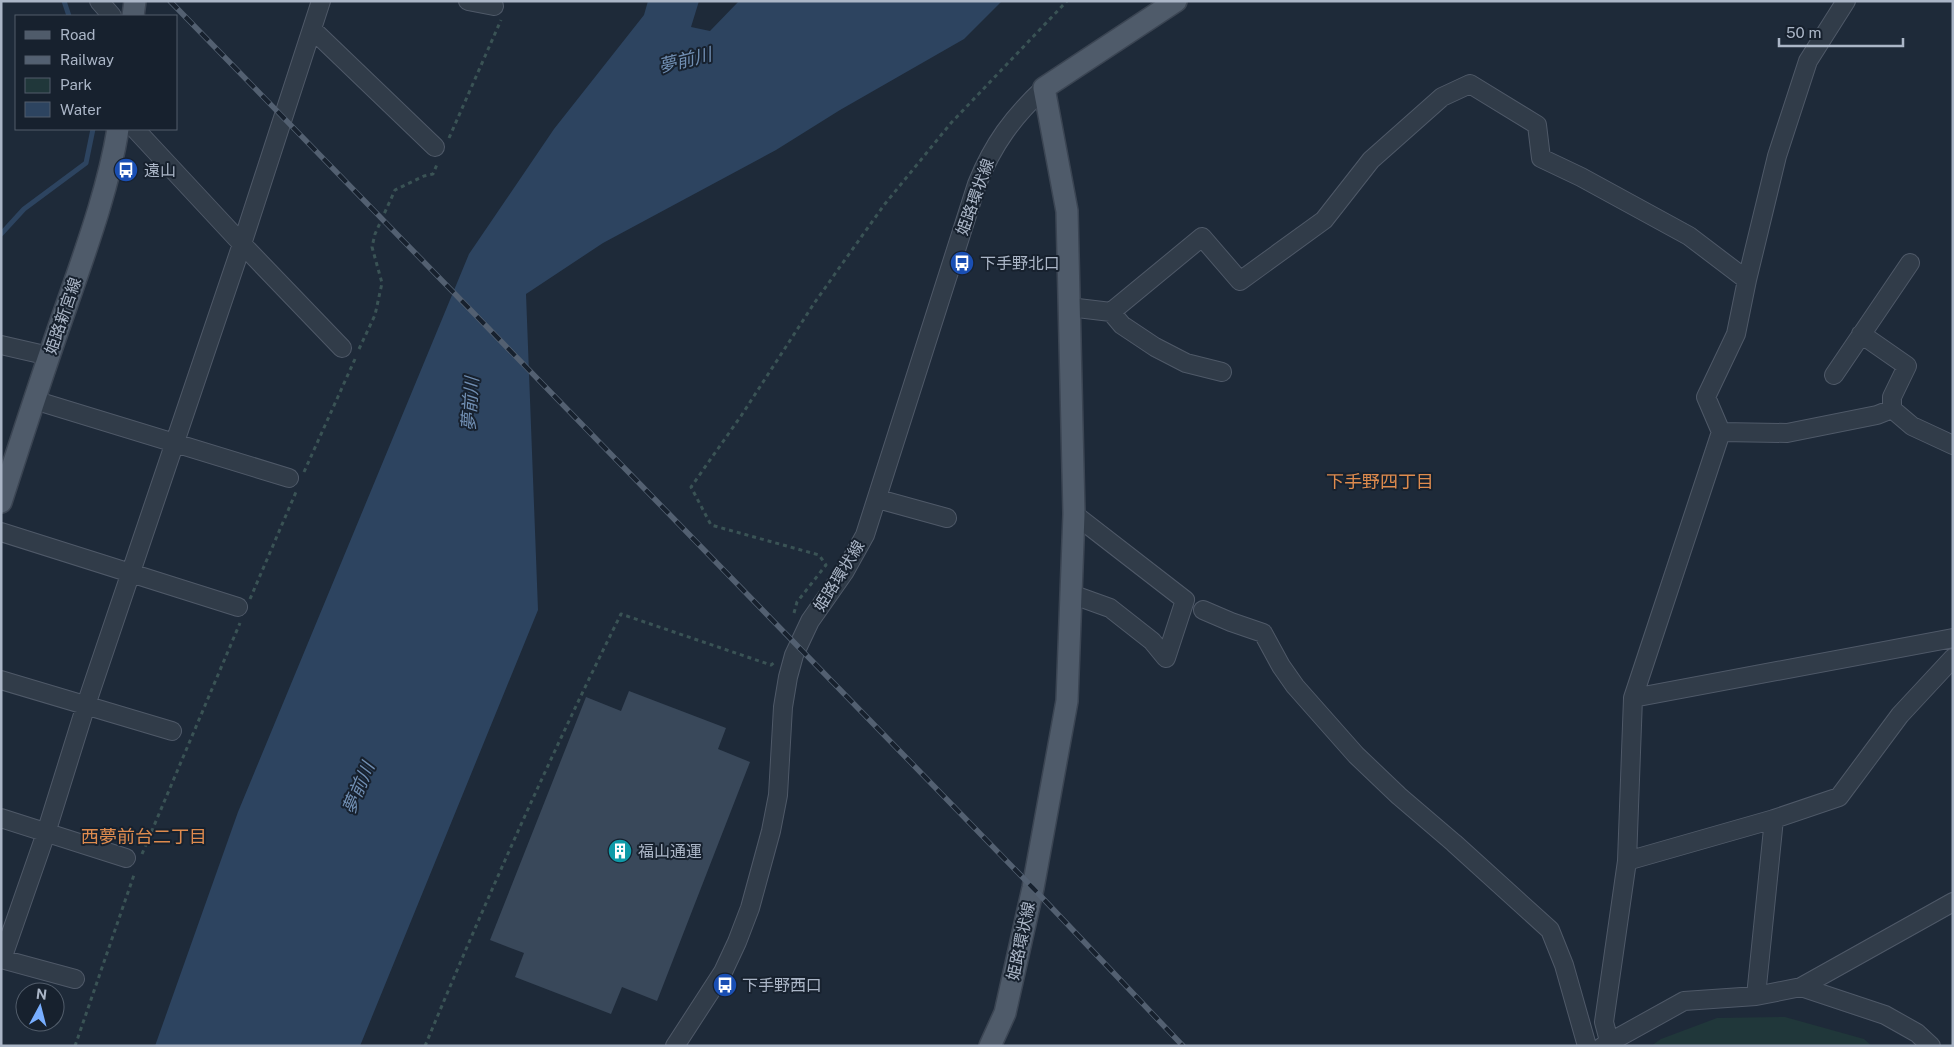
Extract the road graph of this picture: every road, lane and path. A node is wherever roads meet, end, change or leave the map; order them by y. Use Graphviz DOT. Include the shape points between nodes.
graph roads {
  1 [pos="99,1"];
  2 [pos="135,1"];
  3 [pos="321,1"];
  4 [pos="468,1"];
  5 [pos="1067,1"];
  6 [pos="1176,1"];
  7 [pos="1846,1"];
  8 [pos="498,11"];
  9 [pos="111,15"];
  10 [pos="133,15"];
  11 [pos="312,30"];
  12 [pos="1044,88"];
  13 [pos="118,130"];
  14 [pos="136,130"];
  15 [pos="441,148"];
  16 [pos="242,244"];
  17 [pos="1910,263"];
  18 [pos="1747,280"];
  19 [pos="1069,308"];
  20 [pos="1111,312"];
  21 [pos="1861,334"];
  22 [pos="1,345"];
  23 [pos="352,352"];
  24 [pos="49,356"];
  25 [pos="1222,372"];
  26 [pos="1834,375"];
  27 [pos="34,400"];
  28 [pos="1892,409"];
  29 [pos="1721,432"];
  30 [pos="174,444"];
  31 [pos="1953,444"];
  32 [pos="295,483"];
  33 [pos="878,499"];
  34 [pos="1,502"];
  35 [pos="1074,514"];
  36 [pos="947,518"];
  37 [pos="1,532"];
  38 [pos="131,572"];
  39 [pos="1071,594"];
  40 [pos="243,608"];
  41 [pos="1203,610"];
  42 [pos="791,621"];
  43 [pos="1953,638"];
  44 [pos="1953,658"];
  45 [pos="779,659"];
  46 [pos="1,680"];
  47 [pos="1634,698"];
  48 [pos="86,705"];
  49 [pos="172,731"];
  50 [pos="1,818"];
  51 [pos="1774,819"];
  52 [pos="46,833"];
  53 [pos="1627,861"];
  54 [pos="134,862"];
  55 [pos="1953,902"];
  56 [pos="2,959"];
  57 [pos="75,979"];
  58 [pos="1801,987"];
  59 [pos="1756,996"];
  60 [pos="1606,1043"];
  61 [pos="75,1046"];
  62 [pos="425,1046"];
  63 [pos="675,1046"];
  64 [pos="990,1046"];
  65 [pos="1586,1046"];
  66 [pos="1931,1046"];
  1 -- 9 [label="street"];
  2 -- 10 [label="main road"];
  3 -- 11 [label="street"];
  4 -- 8 [label="street"];
  5 -- 42 [label="path" via="951,123 884,205 692,487 711,525 819,555 826,565 797,602"];
  6 -- 12 [label="main road, 姫路環状線"];
  7 -- 18 [label="street" via="1808,60 1777,156"];
  8 -- 15 [label="path"];
  11 -- 15 [label="street"];
  11 -- 16 [label="street"];
  12 -- 19 [label="main road, 姫路環状線" via="1067,211"];
  12 -- 33 [label="street, 姫路環状線" via="1010,124 987,158"];
  13 -- 24 [label="main road, 姫路新宮線" via="99,209"];
  14 -- 16 [label="street"];
  15 -- 23 [label="path" via="433,174 394,190 372,247 382,283 375,315"];
  16 -- 23 [label="street"];
  16 -- 30 [label="street"];
  17 -- 21 [label="street"];
  18 -- 20 [label="street" via="1689,236 1541,158 1536,125 1470,84 1442,96 1371,160 1324,220 1240,281 1202,237"];
  18 -- 29 [label="street" via="1736,334 1706,397"];
  19 -- 20 [label="street"];
  19 -- 35 [label="main road, 姫路環状線"];
  20 -- 25 [label="street" via="1122,325 1156,347 1186,363"];
  21 -- 26 [label="street"];
  21 -- 28 [label="street" via="1907,366 1892,397"];
  22 -- 24 [label="street"];
  23 -- 32 [label="path"];
  24 -- 27 [label="main road, 姫路新宮線"];
  27 -- 30 [label="street"];
  27 -- 34 [label="main road, 姫路新宮線"];
  28 -- 29 [label="street" via="1877,415 1787,433"];
  28 -- 31 [label="street" via="1912,426"];
  29 -- 47 [label="street"];
  30 -- 32 [label="street"];
  30 -- 38 [label="street"];
  32 -- 40 [label="path"];
  33 -- 36 [label="street"];
  33 -- 63 [label="street, 姫路環状線" via="865,535 845,571 810,621 794,656 783,707 778,795 750,908 723,972"];
  35 -- 39 [label="main road, 姫路環状線"];
  35 -- 39 [label="street" via="1185,600 1166,658 1152,641 1110,608"];
  37 -- 38 [label="street"];
  38 -- 40 [label="street"];
  38 -- 48 [label="street"];
  39 -- 64 [label="main road, 姫路環状線" via="1063,721 1033,888 1005,1013"];
  40 -- 54 [label="path"];
  41 -- 65 [label="street" via="1263,632 1295,686 1356,755 1550,930 1564,965"];
  43 -- 47 [label="street"];
  44 -- 51 [label="street" via="1900,715 1839,797"];
  45 -- 62 [label="path" via="771,665 621,614 480,914"];
  46 -- 48 [label="street"];
  47 -- 53 [label="street"];
  48 -- 49 [label="street"];
  48 -- 52 [label="street"];
  50 -- 52 [label="street"];
  51 -- 53 [label="street"];
  51 -- 59 [label="street"];
  52 -- 54 [label="street"];
  52 -- 56 [label="street"];
  53 -- 60 [label="street" via="1604,1022"];
  54 -- 61 [label="path"];
  55 -- 58 [label="street"];
  56 -- 57 [label="street"];
  58 -- 59 [label="street"];
  58 -- 66 [label="street" via="1885,1015 1917,1033"];
  59 -- 60 [label="street" via="1684,1001"];
}
